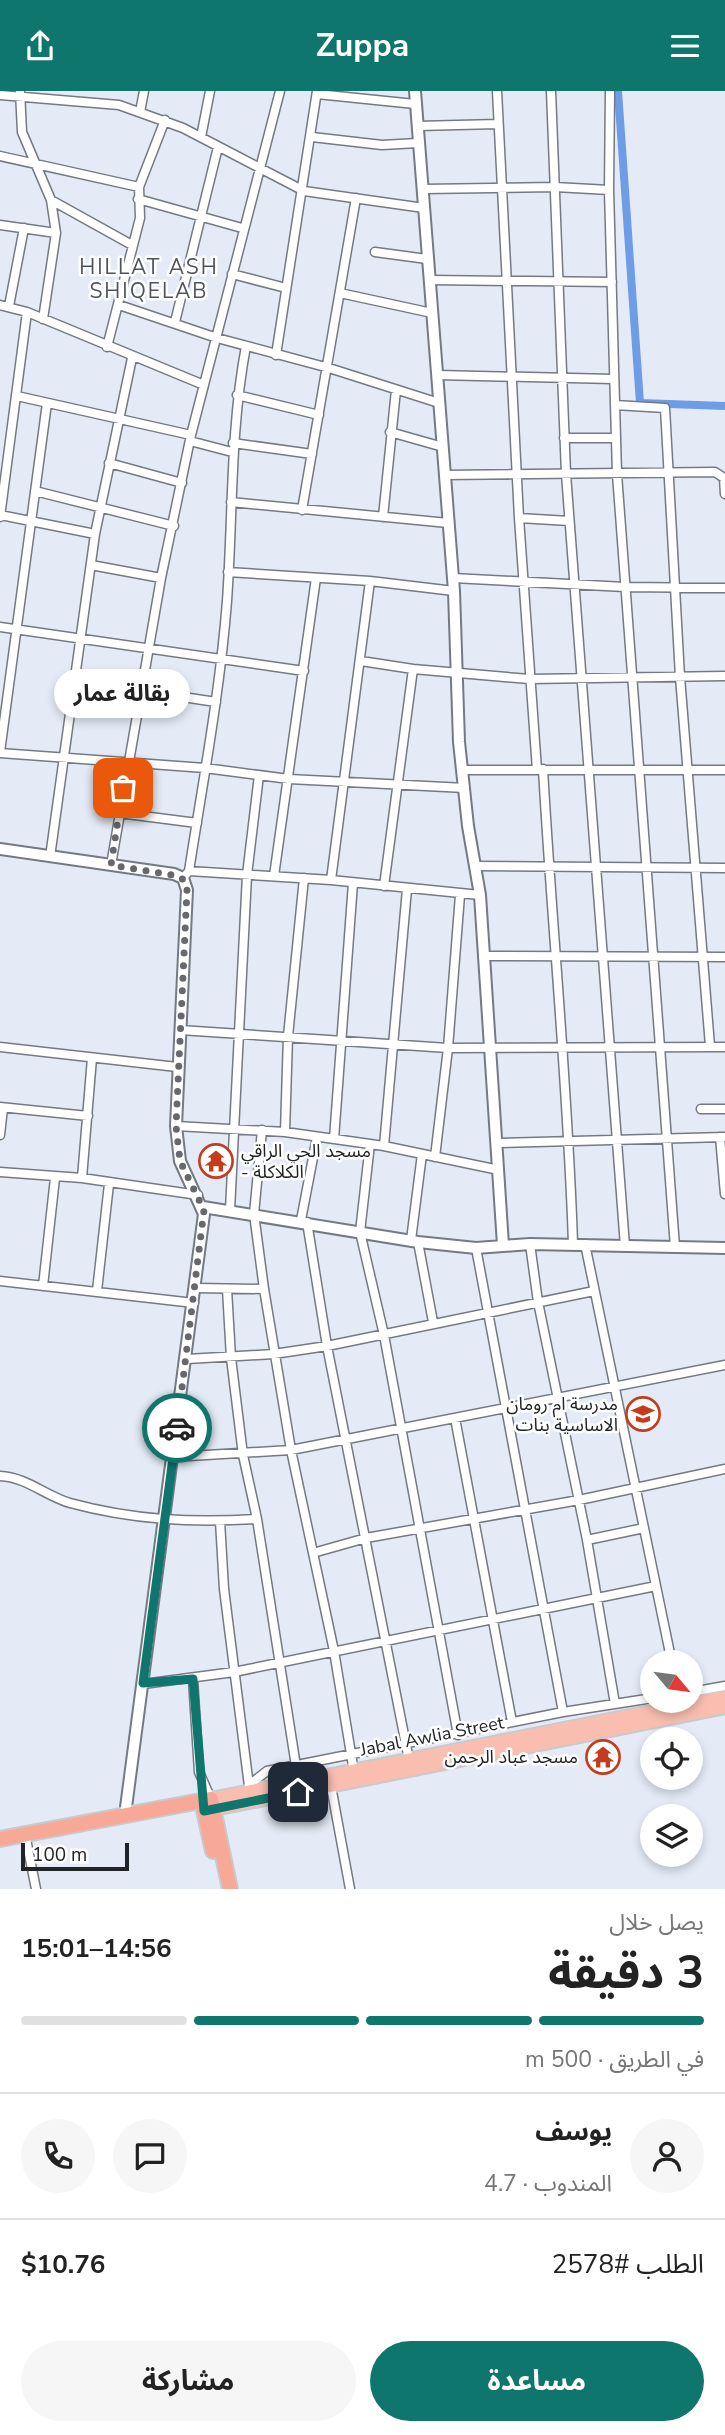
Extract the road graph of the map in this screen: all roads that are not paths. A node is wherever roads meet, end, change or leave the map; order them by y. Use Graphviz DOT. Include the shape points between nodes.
graph roads {
  1 [pos="96,91"];
  2 [pos="144,91"];
  3 [pos="210,91"];
  4 [pos="279,91"];
  5 [pos="415,91"];
  6 [pos="497,91"];
  7 [pos="551,91"];
  8 [pos="610,91"];
  9 [pos="317,92"];
  10 [pos="0,95"];
  11 [pos="20,95"];
  12 [pos="94,102"];
  13 [pos="415,104"];
  14 [pos="140,112"];
  15 [pos="165,120"];
  16 [pos="498,124"];
  17 [pos="416,126"];
  18 [pos="201,137"];
  19 [pos="312,137"];
  20 [pos="418,143"];
  21 [pos="218,148"];
  22 [pos="0,156"];
  23 [pos="34,162"];
  24 [pos="258,170"];
  25 [pos="139,187"];
  26 [pos="502,187"];
  27 [pos="555,187"];
  28 [pos="423,189"];
  29 [pos="609,190"];
  30 [pos="304,191"];
  31 [pos="356,198"];
  32 [pos="138,199"];
  33 [pos="51,200"];
  34 [pos="424,208"];
  35 [pos="199,217"];
  36 [pos="0,225"];
  37 [pos="24,227"];
  38 [pos="242,228"];
  39 [pos="56,233"];
  40 [pos="132,245"];
  41 [pos="376,252"];
  42 [pos="427,260"];
  43 [pos="232,274"];
  44 [pos="429,280"];
  45 [pos="506,280"];
  46 [pos="558,281"];
  47 [pos="612,282"];
  48 [pos="286,288"];
  49 [pos="340,293"];
  50 [pos="119,305"];
  51 [pos="4,306"];
  52 [pos="27,312"];
  53 [pos="432,313"];
  54 [pos="43,319"];
  55 [pos="175,322"];
  56 [pos="217,338"];
  57 [pos="246,346"];
  58 [pos="107,347"];
  59 [pos="276,355"];
  60 [pos="132,358"];
  61 [pos="329,368"];
  62 [pos="436,375"];
  63 [pos="512,378"];
  64 [pos="561,378"];
  65 [pos="613,379"];
  66 [pos="204,385"];
  67 [pos="396,390"];
  68 [pos="237,395"];
  69 [pos="17,396"];
  70 [pos="47,403"];
  71 [pos="439,403"];
  72 [pos="615,405"];
  73 [pos="319,415"];
  74 [pos="119,418"];
  75 [pos="390,432"];
  76 [pos="190,438"];
  77 [pos="564,438"];
  78 [pos="616,438"];
  79 [pos="233,447"];
  80 [pos="443,447"];
  81 [pos="312,454"];
  82 [pos="109,463"];
  83 [pos="667,473"];
  84 [pos="517,474"];
  85 [pos="566,474"];
  86 [pos="617,474"];
  87 [pos="445,475"];
  88 [pos="183,483"];
  89 [pos="35,491"];
  90 [pos="725,494"];
  91 [pos="232,502"];
  92 [pos="100,508"];
  93 [pos="302,510"];
  94 [pos="0,516"];
  95 [pos="383,517"];
  96 [pos="519,518"];
  97 [pos="569,520"];
  98 [pos="31,521"];
  99 [pos="448,523"];
  100 [pos="173,526"];
  101 [pos="95,534"];
  102 [pos="92,565"];
  103 [pos="228,572"];
  104 [pos="162,578"];
  105 [pos="316,578"];
  106 [pos="453,578"];
  107 [pos="370,580"];
  108 [pos="523,580"];
  109 [pos="575,584"];
  110 [pos="625,587"];
  111 [pos="674,588"];
  112 [pos="725,588"];
  113 [pos="454,591"];
  114 [pos="0,627"];
  115 [pos="16,629"];
  116 [pos="81,639"];
  117 [pos="150,649"];
  118 [pos="221,657"];
  119 [pos="361,661"];
  120 [pos="413,669"];
  121 [pos="303,671"];
  122 [pos="458,675"];
  123 [pos="725,676"];
  124 [pos="631,677"];
  125 [pos="680,677"];
  126 [pos="583,678"];
  127 [pos="529,679"];
  128 [pos="143,691"];
  129 [pos="216,702"];
  130 [pos="3,705"];
  131 [pos="0,752"];
  132 [pos="62,759"];
  133 [pos="128,763"];
  134 [pos="205,768"];
  135 [pos="540,769"];
  136 [pos="589,769"];
  137 [pos="638,769"];
  138 [pos="688,769"];
  139 [pos="463,770"];
  140 [pos="725,770"];
  141 [pos="260,775"];
  142 [pos="289,779"];
  143 [pos="344,782"];
  144 [pos="398,783"];
  145 [pos="465,788"];
  146 [pos="119,813"];
  147 [pos="197,823"];
  148 [pos="0,849"];
  149 [pos="50,857"];
  150 [pos="111,865"];
  151 [pos="475,866"];
  152 [pos="548,867"];
  153 [pos="725,868"];
  154 [pos="596,869"];
  155 [pos="695,869"];
  156 [pos="647,870"];
  157 [pos="186,875"];
  158 [pos="247,875"];
  159 [pos="274,877"];
  160 [pos="304,877"];
  161 [pos="331,880"];
  162 [pos="353,883"];
  163 [pos="384,886"];
  164 [pos="407,889"];
  165 [pos="460,895"];
  166 [pos="480,895"];
  167 [pos="484,955"];
  168 [pos="553,956"];
  169 [pos="652,956"];
  170 [pos="602,957"];
  171 [pos="703,957"];
  172 [pos="725,957"];
  173 [pos="180,1030"];
  174 [pos="237,1035"];
  175 [pos="288,1036"];
  176 [pos="341,1039"];
  177 [pos="394,1044"];
  178 [pos="662,1046"];
  179 [pos="710,1046"];
  180 [pos="0,1047"];
  181 [pos="490,1047"];
  182 [pos="560,1047"];
  183 [pos="610,1047"];
  184 [pos="725,1047"];
  185 [pos="448,1048"];
  186 [pos="92,1058"];
  187 [pos="177,1067"];
  188 [pos="2,1107"];
  189 [pos="701,1109"];
  190 [pos="725,1109"];
  191 [pos="88,1116"];
  192 [pos="176,1126"];
  193 [pos="262,1130"];
  194 [pos="235,1131"];
  195 [pos="285,1132"];
  196 [pos="0,1135"];
  197 [pos="317,1137"];
  198 [pos="722,1137"];
  199 [pos="666,1138"];
  200 [pos="334,1139"];
  201 [pos="569,1139"];
  202 [pos="618,1139"];
  203 [pos="498,1143"];
  204 [pos="370,1144"];
  205 [pos="384,1146"];
  206 [pos="422,1154"];
  207 [pos="435,1157"];
  208 [pos="499,1170"];
  209 [pos="0,1173"];
  210 [pos="55,1178"];
  211 [pos="82,1178"];
  212 [pos="109,1184"];
  213 [pos="725,1193"];
  214 [pos="198,1195"];
  215 [pos="203,1207"];
  216 [pos="230,1210"];
  217 [pos="254,1214"];
  218 [pos="304,1221"];
  219 [pos="360,1231"];
  220 [pos="415,1241"];
  221 [pos="530,1244"];
  222 [pos="579,1244"];
  223 [pos="503,1245"];
  224 [pos="625,1246"];
  225 [pos="675,1247"];
  226 [pos="476,1248"];
  227 [pos="725,1248"];
  228 [pos="0,1281"];
  229 [pos="43,1286"];
  230 [pos="196,1288"];
  231 [pos="227,1289"];
  232 [pos="264,1289"];
  233 [pos="97,1291"];
  234 [pos="594,1291"];
  235 [pos="538,1302"];
  236 [pos="194,1303"];
  237 [pos="487,1313"];
  238 [pos="433,1322"];
  239 [pos="384,1335"];
  240 [pos="327,1346"];
  241 [pos="274,1355"];
  242 [pos="231,1358"];
  243 [pos="187,1359"];
  244 [pos="725,1365"];
  245 [pos="615,1386"];
  246 [pos="556,1397"];
  247 [pos="504,1409"];
  248 [pos="455,1418"];
  249 [pos="401,1427"];
  250 [pos="347,1438"];
  251 [pos="291,1450"];
  252 [pos="243,1455"];
  253 [pos="173,1458"];
  254 [pos="725,1469"];
  255 [pos="0,1476"];
  256 [pos="636,1486"];
  257 [pos="579,1500"];
  258 [pos="527,1508"];
  259 [pos="473,1518"];
  260 [pos="257,1520"];
  261 [pos="164,1521"];
  262 [pos="220,1521"];
  263 [pos="419,1528"];
  264 [pos="645,1528"];
  265 [pos="366,1538"];
  266 [pos="587,1540"];
  267 [pos="313,1553"];
  268 [pos="656,1586"];
  269 [pos="598,1598"];
  270 [pos="545,1607"];
  271 [pos="493,1619"];
  272 [pos="440,1629"];
  273 [pos="387,1640"];
  274 [pos="669,1650"];
  275 [pos="334,1651"];
  276 [pos="281,1662"];
  277 [pos="234,1671"];
  278 [pos="193,1679"];
  279 [pos="143,1683"];
  280 [pos="725,1686"];
  281 [pos="704,1690"];
  282 [pos="725,1697"];
  283 [pos="640,1700"];
  284 [pos="704,1700"];
  285 [pos="615,1704"];
  286 [pos="725,1707"];
  287 [pos="563,1711"];
  288 [pos="640,1712"];
  289 [pos="512,1722"];
  290 [pos="458,1735"];
  291 [pos="408,1745"];
  292 [pos="352,1755"];
  293 [pos="409,1761"];
  294 [pos="296,1766"];
  295 [pos="354,1772"];
  296 [pos="331,1786"];
  297 [pos="249,1788"];
  298 [pos="204,1805"];
  299 [pos="125,1815"];
  300 [pos="25,1834"];
  301 [pos="0,1839"];
  302 [pos="36,1889"];
  303 [pos="221,1889"];
  304 [pos="230,1889"];
  305 [pos="350,1889"];
  1 -- 12 [label="street"];
  2 -- 14 [label="street"];
  3 -- 18 [label="street"];
  4 -- 24 [label="street"];
  5 -- 13 [label="street"];
  6 -- 16 [label="street"];
  7 -- 27 [label="street"];
  8 -- 29 [label="street"];
  9 -- 13 [label="street"];
  9 -- 19 [label="street"];
  10 -- 11 [label="street"];
  11 -- 12 [label="street"];
  11 -- 23 [label="street" via="22,132"];
  12 -- 14 [label="street"];
  13 -- 17 [label="street"];
  14 -- 15 [label="street"];
  15 -- 18 [label="street"];
  15 -- 25 [label="street"];
  16 -- 17 [label="street"];
  16 -- 26 [label="street"];
  17 -- 20 [label="street"];
  18 -- 21 [label="street"];
  19 -- 20 [label="street" via="382,145"];
  19 -- 30 [label="street"];
  20 -- 28 [label="street"];
  21 -- 24 [label="street"];
  21 -- 35 [label="street"];
  22 -- 23 [label="street"];
  23 -- 25 [label="street"];
  23 -- 33 [label="street"];
  24 -- 30 [label="street"];
  24 -- 38 [label="street"];
  25 -- 32 [label="street"];
  26 -- 27 [label="street"];
  26 -- 28 [label="street"];
  26 -- 45 [label="street"];
  27 -- 29 [label="street"];
  27 -- 46 [label="street"];
  28 -- 34 [label="street"];
  29 -- 47 [label="street"];
  30 -- 31 [label="street"];
  30 -- 48 [label="street"];
  31 -- 34 [label="street"];
  31 -- 49 [label="street"];
  32 -- 35 [label="street"];
  32 -- 40 [label="street" via="141,211"];
  33 -- 39 [label="street"];
  33 -- 40 [label="street"];
  34 -- 42 [label="street"];
  35 -- 38 [label="street"];
  35 -- 55 [label="street"];
  36 -- 37 [label="street"];
  37 -- 39 [label="street"];
  37 -- 51 [label="street"];
  38 -- 43 [label="street"];
  39 -- 54 [label="street"];
  40 -- 50 [label="street"];
  41 -- 42 [label="street"];
  42 -- 44 [label="street"];
  43 -- 48 [label="street"];
  43 -- 56 [label="street"];
  44 -- 45 [label="street"];
  44 -- 53 [label="street"];
  45 -- 46 [label="street"];
  45 -- 63 [label="street"];
  46 -- 47 [label="street"];
  46 -- 64 [label="street"];
  47 -- 65 [label="street"];
  48 -- 59 [label="street"];
  49 -- 53 [label="street"];
  49 -- 61 [label="street"];
  50 -- 55 [label="street"];
  50 -- 58 [label="street"];
  51 -- 52 [label="street"];
  52 -- 54 [label="street"];
  52 -- 69 [label="street"];
  53 -- 62 [label="street"];
  54 -- 58 [label="street"];
  55 -- 56 [label="street"];
  56 -- 57 [label="street"];
  56 -- 66 [label="street"];
  57 -- 59 [label="street"];
  57 -- 68 [label="street"];
  58 -- 60 [label="street"];
  59 -- 61 [label="street"];
  60 -- 66 [label="street"];
  60 -- 74 [label="street"];
  61 -- 67 [label="street"];
  61 -- 73 [label="street"];
  62 -- 63 [label="street"];
  62 -- 71 [label="street"];
  63 -- 64 [label="street"];
  63 -- 84 [label="street"];
  64 -- 65 [label="street"];
  64 -- 77 [label="street"];
  65 -- 72 [label="street"];
  66 -- 76 [label="street"];
  67 -- 71 [label="street"];
  67 -- 75 [label="street"];
  68 -- 73 [label="street"];
  68 -- 79 [label="street"];
  69 -- 70 [label="street"];
  69 -- 94 [label="street"];
  70 -- 74 [label="street"];
  70 -- 89 [label="street"];
  71 -- 80 [label="street"];
  72 -- 78 [label="street"];
  72 -- 83 [label="street" via="665,407"];
  73 -- 81 [label="street"];
  74 -- 76 [label="street"];
  74 -- 82 [label="street"];
  75 -- 80 [label="street"];
  75 -- 95 [label="street"];
  76 -- 79 [label="street"];
  76 -- 88 [label="street"];
  77 -- 78 [label="street"];
  77 -- 85 [label="street"];
  78 -- 86 [label="street"];
  79 -- 81 [label="street"];
  79 -- 91 [label="street"];
  80 -- 87 [label="street"];
  81 -- 93 [label="street"];
  82 -- 88 [label="street"];
  82 -- 92 [label="street"];
  83 -- 86 [label="street"];
  83 -- 90 [label="street" via="720,473"];
  83 -- 111 [label="street"];
  84 -- 85 [label="street"];
  84 -- 87 [label="street"];
  84 -- 96 [label="street"];
  85 -- 86 [label="street"];
  85 -- 97 [label="street"];
  86 -- 110 [label="street"];
  87 -- 99 [label="street"];
  88 -- 100 [label="street"];
  89 -- 92 [label="street"];
  89 -- 98 [label="street"];
  91 -- 93 [label="street"];
  91 -- 103 [label="street"];
  92 -- 100 [label="street"];
  92 -- 101 [label="street"];
  93 -- 95 [label="street"];
  94 -- 98 [label="street"];
  95 -- 99 [label="street"];
  96 -- 97 [label="street"];
  96 -- 108 [label="street"];
  97 -- 109 [label="street"];
  98 -- 101 [label="street"];
  98 -- 115 [label="street"];
  99 -- 106 [label="street"];
  100 -- 104 [label="street"];
  101 -- 102 [label="street"];
  102 -- 104 [label="street"];
  102 -- 116 [label="street"];
  103 -- 105 [label="street"];
  103 -- 118 [label="street"];
  104 -- 117 [label="street"];
  105 -- 107 [label="street"];
  105 -- 121 [label="street"];
  106 -- 108 [label="street"];
  106 -- 113 [label="street"];
  107 -- 113 [label="street"];
  107 -- 119 [label="street"];
  108 -- 109 [label="street"];
  108 -- 127 [label="street"];
  109 -- 110 [label="street"];
  109 -- 126 [label="street"];
  110 -- 111 [label="street"];
  110 -- 124 [label="street"];
  111 -- 112 [label="street"];
  111 -- 125 [label="street"];
  113 -- 122 [label="street"];
  114 -- 115 [label="street"];
  115 -- 116 [label="street"];
  115 -- 130 [label="street"];
  116 -- 117 [label="street"];
  116 -- 132 [label="street"];
  117 -- 118 [label="street"];
  117 -- 128 [label="street"];
  118 -- 121 [label="street"];
  118 -- 129 [label="street"];
  119 -- 120 [label="street"];
  119 -- 143 [label="street"];
  120 -- 122 [label="street"];
  120 -- 144 [label="street"];
  121 -- 142 [label="street"];
  122 -- 127 [label="street"];
  122 -- 139 [label="street"];
  123 -- 125 [label="street"];
  124 -- 125 [label="street"];
  124 -- 126 [label="street"];
  124 -- 137 [label="street"];
  125 -- 138 [label="street"];
  126 -- 127 [label="street"];
  126 -- 136 [label="street"];
  127 -- 135 [label="street"];
  128 -- 129 [label="street"];
  128 -- 133 [label="street"];
  129 -- 134 [label="street"];
  130 -- 131 [label="street"];
  131 -- 132 [label="street"];
  132 -- 133 [label="street"];
  132 -- 149 [label="street"];
  133 -- 134 [label="street"];
  133 -- 146 [label="street"];
  134 -- 141 [label="street"];
  134 -- 147 [label="street"];
  135 -- 136 [label="street"];
  135 -- 139 [label="street"];
  135 -- 152 [label="street"];
  136 -- 137 [label="street"];
  136 -- 154 [label="street"];
  137 -- 138 [label="street"];
  137 -- 156 [label="street"];
  138 -- 140 [label="street"];
  138 -- 155 [label="street"];
  139 -- 145 [label="street"];
  141 -- 142 [label="street"];
  141 -- 158 [label="street"];
  142 -- 143 [label="street"];
  142 -- 159 [label="street"];
  143 -- 144 [label="street"];
  143 -- 161 [label="street"];
  144 -- 145 [label="street"];
  144 -- 163 [label="street"];
  145 -- 151 [label="street"];
  146 -- 147 [label="street"];
  146 -- 150 [label="street"];
  147 -- 157 [label="street"];
  148 -- 149 [label="street"];
  149 -- 150 [label="street"];
  150 -- 157 [label="street"];
  151 -- 152 [label="street"];
  151 -- 166 [label="street"];
  152 -- 154 [label="street"];
  152 -- 168 [label="street"];
  153 -- 155 [label="street"];
  154 -- 156 [label="street"];
  154 -- 170 [label="street"];
  155 -- 156 [label="street"];
  155 -- 171 [label="street"];
  156 -- 169 [label="street"];
  157 -- 158 [label="street"];
  157 -- 173 [label="street"];
  158 -- 159 [label="street"];
  158 -- 174 [label="street"];
  159 -- 160 [label="street"];
  160 -- 161 [label="street"];
  160 -- 175 [label="street"];
  161 -- 162 [label="street"];
  162 -- 163 [label="street"];
  162 -- 176 [label="street"];
  163 -- 164 [label="street"];
  164 -- 165 [label="street"];
  164 -- 177 [label="street"];
  165 -- 166 [label="street"];
  165 -- 185 [label="street"];
  166 -- 167 [label="street"];
  167 -- 168 [label="street"];
  167 -- 181 [label="street"];
  168 -- 170 [label="street"];
  168 -- 182 [label="street"];
  169 -- 170 [label="street"];
  169 -- 171 [label="street"];
  169 -- 178 [label="street"];
  170 -- 183 [label="street"];
  171 -- 172 [label="street"];
  171 -- 179 [label="street"];
  173 -- 174 [label="street"];
  173 -- 187 [label="street"];
  174 -- 175 [label="street"];
  174 -- 194 [label="street"];
  175 -- 176 [label="street"];
  175 -- 195 [label="street"];
  176 -- 177 [label="street"];
  176 -- 200 [label="street"];
  177 -- 185 [label="street"];
  177 -- 205 [label="street"];
  178 -- 179 [label="street"];
  178 -- 183 [label="street"];
  178 -- 199 [label="street"];
  179 -- 184 [label="street"];
  180 -- 186 [label="street"];
  181 -- 182 [label="street"];
  181 -- 185 [label="street"];
  181 -- 203 [label="street"];
  182 -- 183 [label="street"];
  182 -- 201 [label="street"];
  183 -- 202 [label="street"];
  185 -- 207 [label="street"];
  186 -- 187 [label="street"];
  186 -- 191 [label="street"];
  187 -- 192 [label="street"];
  188 -- 191 [label="street"];
  188 -- 196 [label="street"];
  189 -- 190 [label="street"];
  191 -- 211 [label="street"];
  192 -- 194 [label="street"];
  192 -- 214 [label="street" via="180,1161"];
  193 -- 194 [label="street"];
  193 -- 195 [label="street"];
  193 -- 217 [label="street"];
  194 -- 216 [label="street"];
  195 -- 197 [label="street"];
  197 -- 200 [label="street"];
  197 -- 218 [label="street"];
  198 -- 199 [label="street"];
  198 -- 213 [label="street"];
  199 -- 202 [label="street"];
  199 -- 225 [label="street"];
  200 -- 204 [label="street"];
  201 -- 202 [label="street"];
  201 -- 203 [label="street"];
  201 -- 222 [label="street"];
  202 -- 224 [label="street"];
  203 -- 208 [label="street"];
  204 -- 205 [label="street"];
  204 -- 219 [label="street"];
  205 -- 206 [label="street"];
  206 -- 207 [label="street"];
  206 -- 220 [label="street"];
  207 -- 208 [label="street"];
  208 -- 223 [label="street"];
  209 -- 210 [label="street"];
  210 -- 211 [label="street"];
  210 -- 229 [label="street"];
  211 -- 212 [label="street"];
  212 -- 214 [label="street"];
  212 -- 233 [label="street"];
  214 -- 215 [label="street"];
  215 -- 216 [label="street"];
  215 -- 230 [label="street"];
  216 -- 217 [label="street"];
  217 -- 218 [label="street"];
  217 -- 232 [label="street"];
  218 -- 219 [label="street"];
  218 -- 240 [label="street"];
  219 -- 220 [label="street"];
  219 -- 239 [label="street"];
  220 -- 226 [label="street"];
  220 -- 238 [label="street"];
  221 -- 222 [label="street"];
  221 -- 223 [label="street"];
  221 -- 235 [label="street"];
  222 -- 224 [label="street"];
  222 -- 234 [label="street"];
  223 -- 226 [label="street"];
  224 -- 225 [label="street"];
  225 -- 227 [label="street"];
  226 -- 237 [label="street"];
  228 -- 229 [label="street"];
  229 -- 233 [label="street"];
  230 -- 231 [label="street"];
  230 -- 236 [label="street"];
  231 -- 232 [label="street"];
  231 -- 242 [label="street"];
  232 -- 241 [label="street"];
  233 -- 236 [label="street"];
  234 -- 235 [label="street"];
  234 -- 245 [label="street"];
  235 -- 237 [label="street"];
  235 -- 246 [label="street"];
  236 -- 243 [label="street"];
  237 -- 238 [label="street"];
  237 -- 247 [label="street"];
  238 -- 239 [label="street"];
  239 -- 240 [label="street"];
  239 -- 249 [label="street"];
  240 -- 241 [label="street"];
  240 -- 250 [label="street"];
  241 -- 242 [label="street"];
  241 -- 251 [label="street"];
  242 -- 243 [label="street"];
  242 -- 252 [label="street"];
  243 -- 253 [label="street"];
  244 -- 245 [label="street"];
  245 -- 246 [label="street"];
  245 -- 256 [label="street"];
  246 -- 247 [label="street"];
  246 -- 257 [label="street"];
  247 -- 248 [label="street"];
  247 -- 258 [label="street"];
  248 -- 249 [label="street"];
  248 -- 259 [label="street"];
  249 -- 250 [label="street"];
  249 -- 263 [label="street"];
  250 -- 251 [label="street"];
  250 -- 265 [label="street"];
  251 -- 252 [label="street"];
  251 -- 267 [label="street"];
  252 -- 253 [label="street"];
  252 -- 260 [label="street"];
  253 -- 261 [label="street"];
  254 -- 256 [label="street"];
  255 -- 261 [label="street" via="73,1503"];
  256 -- 257 [label="street"];
  256 -- 264 [label="street"];
  257 -- 258 [label="street"];
  257 -- 266 [label="street"];
  258 -- 259 [label="street"];
  258 -- 270 [label="street"];
  259 -- 263 [label="street"];
  259 -- 271 [label="street"];
  260 -- 262 [label="street"];
  260 -- 276 [label="street"];
  261 -- 262 [label="street"];
  261 -- 279 [label="street"];
  262 -- 277 [label="street"];
  263 -- 265 [label="street"];
  263 -- 272 [label="street"];
  264 -- 266 [label="street"];
  264 -- 268 [label="street"];
  265 -- 267 [label="street"];
  265 -- 273 [label="street"];
  266 -- 269 [label="street"];
  267 -- 275 [label="street"];
  268 -- 269 [label="street"];
  268 -- 274 [label="street"];
  269 -- 270 [label="street"];
  269 -- 285 [label="street"];
  270 -- 271 [label="street"];
  270 -- 287 [label="street"];
  271 -- 272 [label="street"];
  271 -- 289 [label="street"];
  272 -- 273 [label="street"];
  272 -- 290 [label="street"];
  273 -- 275 [label="street"];
  273 -- 291 [label="street"];
  275 -- 276 [label="street"];
  275 -- 292 [label="street"];
  276 -- 277 [label="street"];
  276 -- 294 [label="street"];
  277 -- 278 [label="street"];
  277 -- 297 [label="street"];
  278 -- 279 [label="street"];
  278 -- 298 [label="street"];
  279 -- 299 [label="street"];
  280 -- 281 [label="street"];
  282 -- 284 [label="main road, Jabal Awlia Street"];
  283 -- 285 [label="street"];
  285 -- 287 [label="street"];
  286 -- 296 [label="main road, Jabal Awlia Street"];
  287 -- 289 [label="street"];
  288 -- 293 [label="main road, Jabal Awlia Street"];
  289 -- 290 [label="street"];
  290 -- 291 [label="street"];
  291 -- 292 [label="street"];
  291 -- 293 [label="street"];
  292 -- 294 [label="street"];
  292 -- 295 [label="street"];
  293 -- 295 [label="main road, Jabal Awlia Street"];
  294 -- 297 [label="street" via="267,1772"];
  295 -- 297 [label="main road, Jabal Awlia Street"];
  296 -- 298 [label="main road, Jabal Awlia Street"];
  296 -- 305 [label="street"];
  297 -- 298 [label="main road, Jabal Awlia Street"];
  298 -- 299 [label="highway, Jabal Awlia Street"];
  298 -- 303 [label="highway"];
  298 -- 304 [label="highway"];
  299 -- 300 [label="highway, Jabal Awlia Street"];
  300 -- 301 [label="highway, Jabal Awlia Street"];
  300 -- 302 [label="street"];
}
